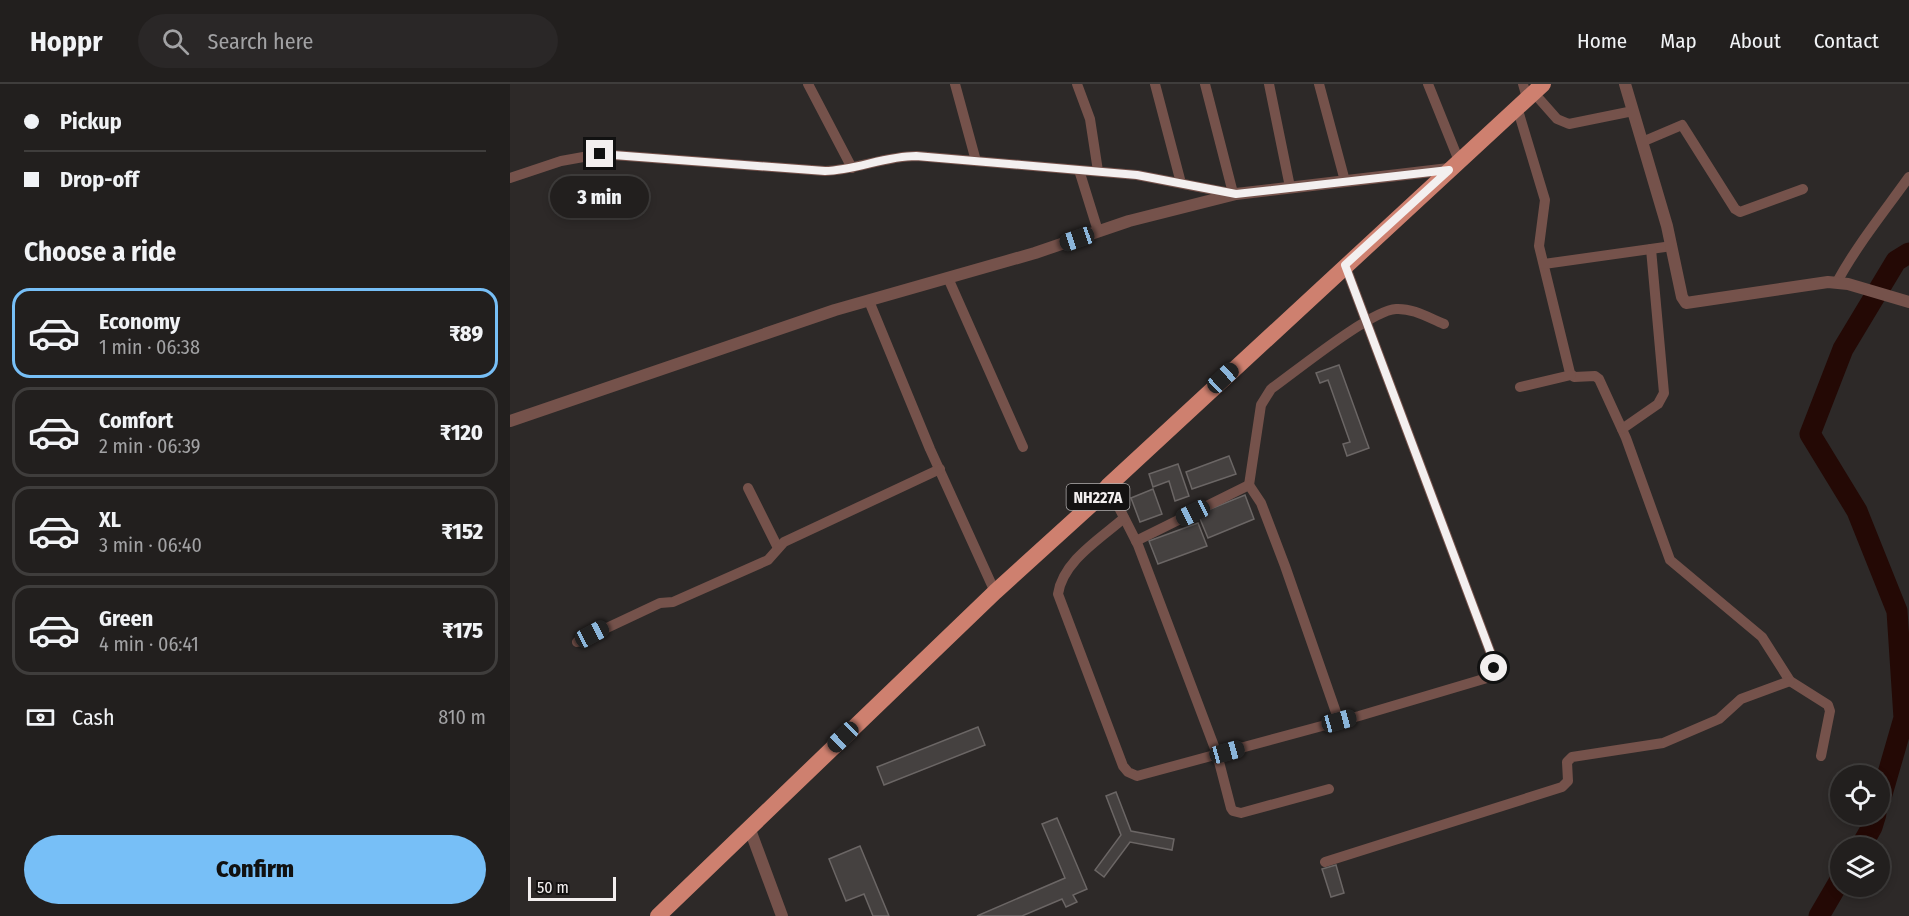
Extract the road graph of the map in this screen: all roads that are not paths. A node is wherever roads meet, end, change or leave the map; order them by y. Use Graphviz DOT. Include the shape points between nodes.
graph roads {
  1 [pos="808,84"];
  2 [pos="955,84"];
  3 [pos="1077,84"];
  4 [pos="1155,84"];
  5 [pos="1205,84"];
  6 [pos="1269,84"];
  7 [pos="1319,84"];
  8 [pos="1428,84"];
  9 [pos="1625,84"];
  10 [pos="1529,93"];
  11 [pos="1633,111"];
  12 [pos="1642,142"];
  13 [pos="976,161"];
  14 [pos="1454,165"];
  15 [pos="852,168"];
  16 [pos="1078,170"];
  17 [pos="1098,171"];
  18 [pos="1909,177"];
  19 [pos="510,178"];
  20 [pos="1345,181"];
  21 [pos="1181,183"];
  22 [pos="1290,187"];
  23 [pos="1803,189"];
  24 [pos="1234,194"];
  25 [pos="1098,231"];
  26 [pos="1671,246"];
  27 [pos="1651,249"];
  28 [pos="1544,264"];
  29 [pos="1345,265"];
  30 [pos="948,278"];
  31 [pos="1843,283"];
  32 [pos="869,301"];
  33 [pos="1909,302"];
  34 [pos="1366,321"];
  35 [pos="1444,324"];
  36 [pos="1571,375"];
  37 [pos="1520,387"];
  38 [pos="510,421"];
  39 [pos="1622,429"];
  40 [pos="1023,447"];
  41 [pos="940,470"];
  42 [pos="1249,485"];
  43 [pos="1108,486"];
  44 [pos="748,488"];
  45 [pos="1124,518"];
  46 [pos="1136,541"];
  47 [pos="778,548"];
  48 [pos="995,592"];
  49 [pos="577,642"];
  50 [pos="1790,681"];
  51 [pos="1339,721"];
  52 [pos="1216,754"];
  53 [pos="1821,756"];
  54 [pos="1329,789"];
  55 [pos="749,827"];
  56 [pos="1325,862"];
  57 [pos="658,916"];
  58 [pos="782,916"];
  1 -- 15 [label="street"];
  2 -- 13 [label="street"];
  3 -- 17 [label="street" via="1090,119"];
  4 -- 21 [label="street"];
  5 -- 24 [label="street"];
  6 -- 22 [label="street"];
  7 -- 20 [label="street"];
  8 -- 14 [label="street"];
  9 -- 11 [label="street"];
  10 -- 11 [label="street" via="1557,119 1569,124"];
  10 -- 14 [label="highway, NH227A"];
  10 -- 28 [label="street" via="1545,200 1539,238"];
  11 -- 12 [label="street"];
  12 -- 23 [label="street" via="1682,125 1740,212"];
  12 -- 26 [label="street"];
  13 -- 15 [label="street" via="908,156"];
  13 -- 16 [label="street"];
  14 -- 20 [label="street"];
  14 -- 29 [label="highway, NH227A"];
  15 -- 19 [label="street" via="825,171 600,154 561,161"];
  16 -- 17 [label="street"];
  16 -- 25 [label="street"];
  17 -- 21 [label="street"];
  18 -- 31 [label="street" via="1852,254"];
  20 -- 22 [label="street"];
  21 -- 24 [label="street"];
  22 -- 24 [label="street"];
  24 -- 25 [label="street"];
  25 -- 30 [label="street"];
  26 -- 27 [label="street"];
  26 -- 31 [label="street" via="1682,297 1689,304"];
  27 -- 28 [label="street"];
  27 -- 39 [label="street" via="1664,393 1658,404"];
  28 -- 36 [label="street"];
  29 -- 34 [label="street"];
  29 -- 43 [label="highway, NH227A"];
  30 -- 32 [label="street"];
  30 -- 40 [label="street"];
  31 -- 33 [label="street"];
  32 -- 38 [label="street"];
  32 -- 41 [label="street"];
  34 -- 35 [label="street" via="1397,309"];
  34 -- 42 [label="street" via="1266,395"];
  34 -- 51 [label="street" via="1494,668 1487,678"];
  36 -- 37 [label="street"];
  36 -- 39 [label="street" via="1598,378"];
  39 -- 50 [label="street" via="1670,560 1762,637"];
  41 -- 47 [label="street"];
  41 -- 48 [label="street"];
  42 -- 46 [label="street"];
  42 -- 51 [label="street" via="1261,503"];
  43 -- 45 [label="street"];
  43 -- 48 [label="highway, NH227A"];
  44 -- 47 [label="street"];
  45 -- 46 [label="street"];
  45 -- 52 [label="street" via="1079,556 1063,576 1059,600 1128,772 1137,776"];
  46 -- 52 [label="street"];
  47 -- 49 [label="street" via="768,560 673,602 660,603 621,619"];
  48 -- 55 [label="highway, NH227A"];
  50 -- 53 [label="street" via="1828,705"];
  50 -- 56 [label="street" via="1741,699 1719,719 1663,743 1572,757 1567,762 1568,782 1562,787"];
  51 -- 52 [label="street"];
  52 -- 54 [label="street" via="1230,808 1237,813"];
  55 -- 57 [label="highway, NH227A"];
  55 -- 58 [label="street"];
}
